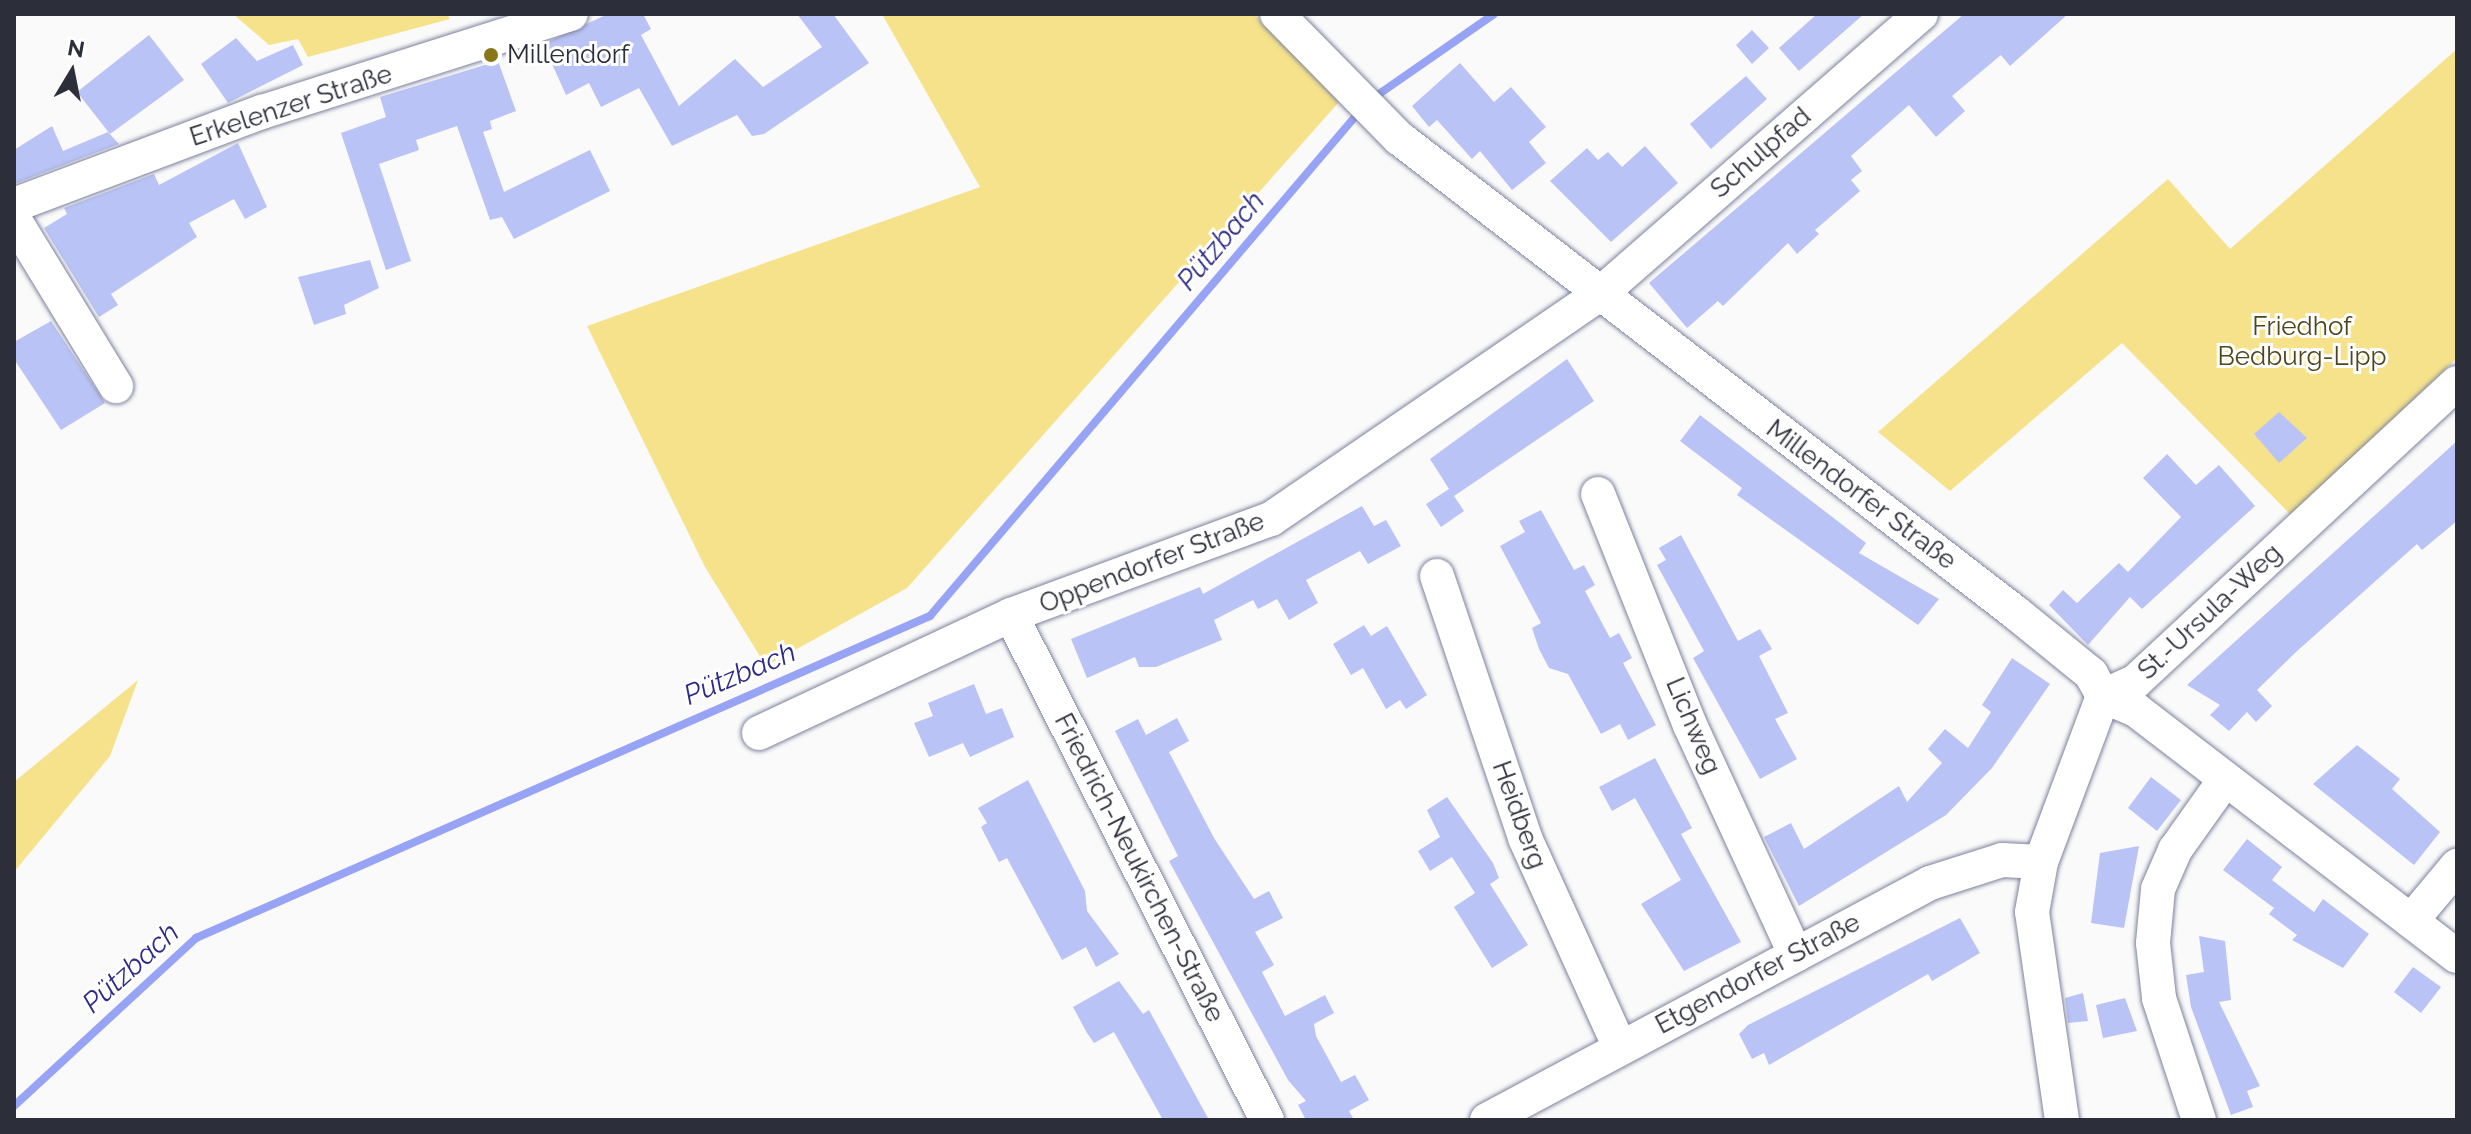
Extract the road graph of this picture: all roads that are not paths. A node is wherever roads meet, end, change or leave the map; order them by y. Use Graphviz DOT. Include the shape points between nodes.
graph roads {
  1 [pos="571,14"];
  2 [pos="1277,14"];
  3 [pos="1921,14"];
  4 [pos="14,205"];
  5 [pos="14,219"];
  6 [pos="1600,294"];
  7 [pos="2457,383"];
  8 [pos="116,386"];
  9 [pos="1598,494"];
  10 [pos="1437,576"];
  11 [pos="1011,615"];
  12 [pos="2103,696"];
  13 [pos="759,733"];
  14 [pos="2224,781"];
  15 [pos="2041,862"];
  16 [pos="2457,866"];
  17 [pos="2411,921"];
  18 [pos="1796,955"];
  19 [pos="2457,956"];
  20 [pos="1620,1047"];
  21 [pos="1267,1120"];
  22 [pos="1487,1120"];
  23 [pos="2062,1120"];
  24 [pos="2199,1120"];
  1 -- 4 [label="street, Erkelenzer Straße" via="262,112"];
  2 -- 6 [label="street, Millendorfer Straße" via="1378,120"];
  3 -- 6 [label="street, Schulpfad"];
  5 -- 8 [label="street"];
  6 -- 11 [label="street, Oppendorfer Straße" via="1271,519"];
  6 -- 12 [label="street, Millendorfer Straße" via="2016,613 2091,674"];
  7 -- 12 [label="street, St.-Ursula-Weg" via="2135,682"];
  9 -- 18 [label="street, Lichweg" via="1690,725"];
  10 -- 20 [label="street, Heidberg" via="1525,838"];
  11 -- 13 [label="street, Oppendorfer Straße"];
  11 -- 21 [label="street, Friedrich-Neukirchen-Straße"];
  12 -- 14 [label="street, Millendorfer Straße" via="2136,710"];
  12 -- 15 [label="street"];
  14 -- 17 [label="street, Millendorfer Straße"];
  14 -- 24 [label="street" via="2175,850 2155,916 2159,998"];
  15 -- 18 [label="street, Etgendorfer Straße" via="2002,860 1930,883"];
  15 -- 23 [label="street" via="2032,912"];
  16 -- 17 [label="street"];
  17 -- 19 [label="street, Millendorfer Straße"];
  18 -- 20 [label="street, Etgendorfer Straße"];
  20 -- 22 [label="street, Etgendorfer Straße"];
}
